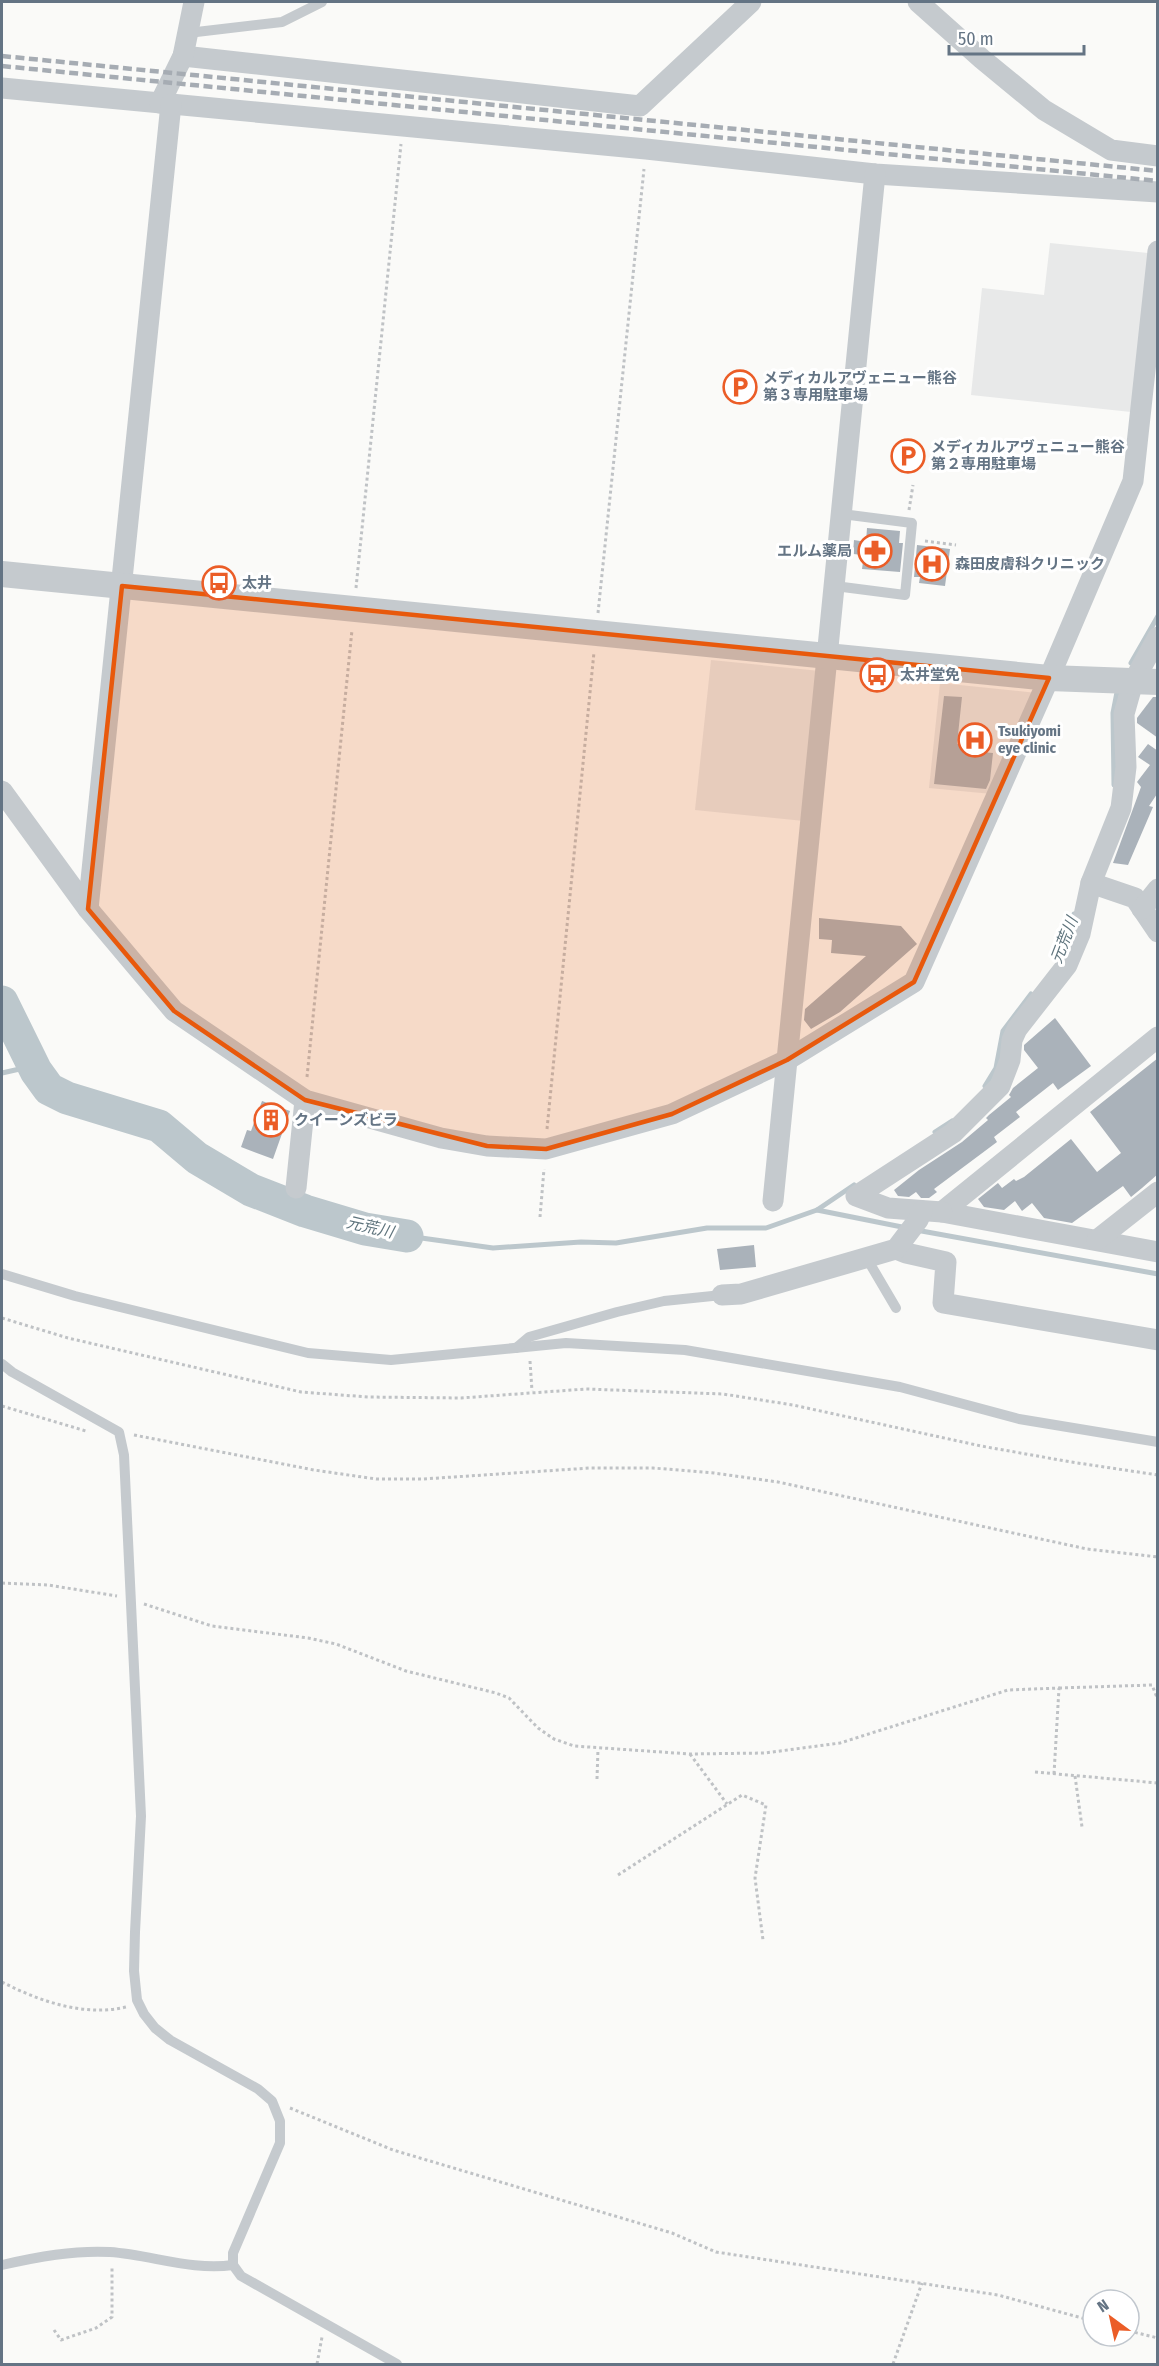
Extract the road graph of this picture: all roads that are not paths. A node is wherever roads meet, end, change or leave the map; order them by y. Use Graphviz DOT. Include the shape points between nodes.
graph roads {
  1 [pos="194,2"];
  2 [pos="322,2"];
  3 [pos="751,2"];
  4 [pos="918,2"];
  5 [pos="188,33"];
  6 [pos="183,56"];
  7 [pos="2,88"];
  8 [pos="166,103"];
  9 [pos="1158,156"];
  10 [pos="875,174"];
  11 [pos="1158,192"];
  12 [pos="1158,251"];
  13 [pos="842,514"];
  14 [pos="2,574"];
  15 [pos="122,586"];
  16 [pos="834,586"];
  17 [pos="1158,637"];
  18 [pos="828,657"];
  19 [pos="1049,678"];
  20 [pos="1145,682"];
  21 [pos="2,791"];
  22 [pos="1091,883"];
  23 [pos="1158,890"];
  24 [pos="88,909"];
  25 [pos="1142,909"];
  26 [pos="1158,932"];
  27 [pos="1158,1037"];
  28 [pos="787,1060"];
  29 [pos="305,1100"];
  30 [pos="296,1188"];
  31 [pos="1158,1192"];
  32 [pos="773,1201"];
  33 [pos="927,1214"];
  34 [pos="1097,1240"];
  35 [pos="899,1246"];
  36 [pos="1158,1252"];
  37 [pos="866,1257"];
  38 [pos="2,1274"];
  39 [pos="722,1295"];
  40 [pos="896,1308"];
  41 [pos="1158,1340"];
  42 [pos="516,1348"];
  43 [pos="2,1364"];
  44 [pos="1158,1442"];
  45 [pos="2,2265"];
  46 [pos="233,2265"];
  47 [pos="397,2364"];
  1 -- 5 [label="street"];
  2 -- 5 [label="lane" via="282,22"];
  3 -- 6 [label="street" via="640,106"];
  4 -- 9 [label="street" via="1044,110 1111,150"];
  5 -- 6 [label="street"];
  6 -- 8 [label="street"];
  7 -- 8 [label="street"];
  8 -- 10 [label="street"];
  8 -- 15 [label="street"];
  10 -- 11 [label="street"];
  10 -- 13 [label="street"];
  12 -- 19 [label="street" via="1133,481"];
  13 -- 16 [label="street"];
  13 -- 16 [label="lane" via="912,523 905,595"];
  14 -- 15 [label="street"];
  15 -- 18 [label="street"];
  15 -- 24 [label="street"];
  16 -- 18 [label="street"];
  17 -- 20 [label="street"];
  18 -- 19 [label="street"];
  18 -- 28 [label="street"];
  19 -- 20 [label="street"];
  19 -- 28 [label="street" via="914,982"];
  20 -- 22 [label="street" via="1124,714 1126,767 1121,808"];
  21 -- 24 [label="street"];
  22 -- 25 [label="street" via="1135,898"];
  22 -- 33 [label="street" via="1080,934 1067,965 1017,1029 1000,1086 953,1133 856,1196 888,1208"];
  23 -- 25 [label="street"];
  24 -- 29 [label="street" via="174,1011"];
  25 -- 26 [label="street"];
  27 -- 33 [label="street"];
  28 -- 29 [label="street" via="672,1113 546,1149 487,1146 441,1138"];
  28 -- 32 [label="street"];
  29 -- 30 [label="street"];
  31 -- 34 [label="street"];
  33 -- 34 [label="street"];
  33 -- 35 [label="street"];
  34 -- 36 [label="street"];
  35 -- 37 [label="street"];
  35 -- 41 [label="street" via="906,1253 946,1262 943,1303"];
  37 -- 39 [label="street" via="741,1294"];
  37 -- 40 [label="lane"];
  38 -- 42 [label="lane" via="75,1296 308,1353 391,1360"];
  39 -- 42 [label="lane" via="664,1301 617,1312 529,1337"];
  42 -- 44 [label="lane" via="566,1343 685,1350 900,1388 1020,1419"];
  43 -- 46 [label="lane" via="119,1432 124,1455 141,1816 134,1971 138,2000 149,2021 170,2040 272,2100 280,2121 280,2143 233,2253"];
  45 -- 46 [label="lane" via="45,2255 113,2253 211,2268"];
  46 -- 47 [label="lane" via="241,2276"];
}
